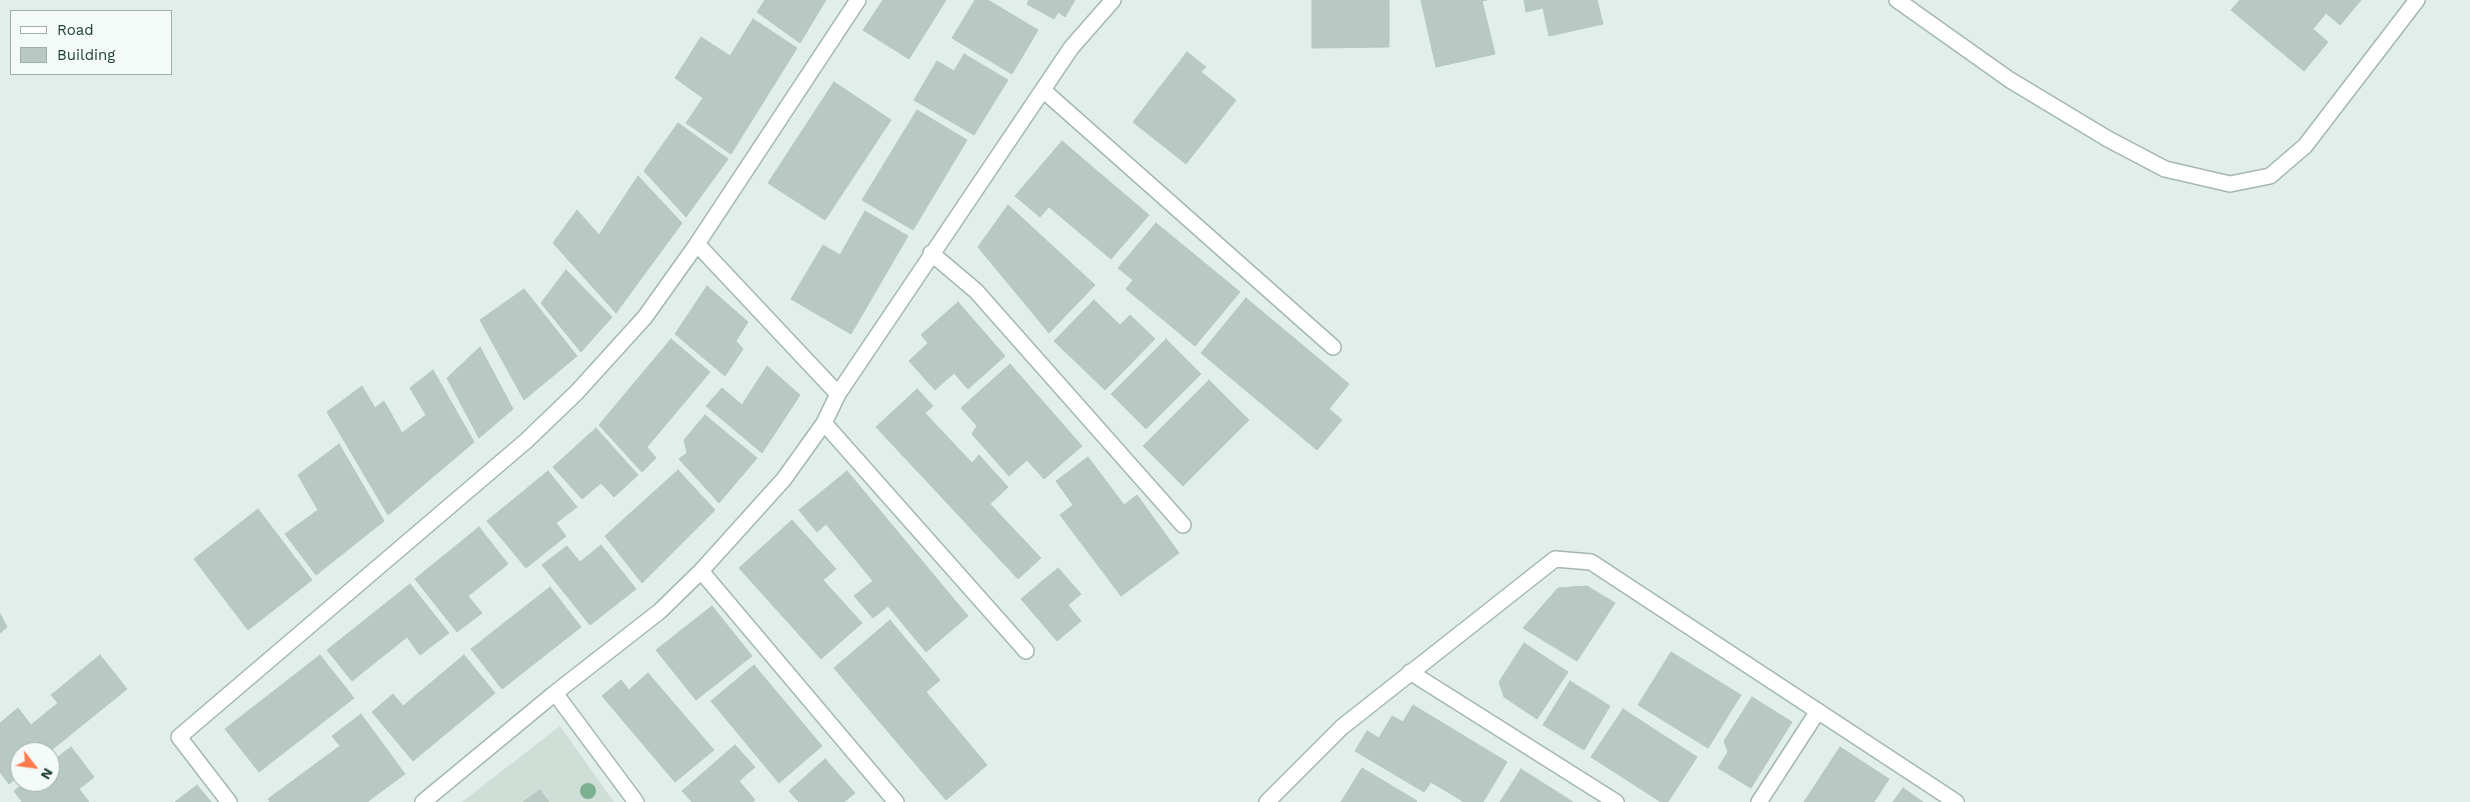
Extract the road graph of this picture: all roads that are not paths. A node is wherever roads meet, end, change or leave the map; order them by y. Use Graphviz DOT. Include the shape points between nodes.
graph roads {
  1 [pos="858,0"];
  2 [pos="1113,0"];
  3 [pos="1897,0"];
  4 [pos="2417,0"];
  5 [pos="1043,90"];
  6 [pos="696,244"];
  7 [pos="931,253"];
  8 [pos="1333,346"];
  9 [pos="838,394"];
  10 [pos="824,423"];
  11 [pos="1183,525"];
  12 [pos="701,571"];
  13 [pos="1026,651"];
  14 [pos="1410,672"];
  15 [pos="555,693"];
  16 [pos="1818,711"];
  17 [pos="229,802"];
  18 [pos="424,802"];
  19 [pos="636,802"];
  20 [pos="896,802"];
  21 [pos="1267,802"];
  22 [pos="1616,802"];
  23 [pos="1759,802"];
  24 [pos="1956,802"];
  1 -- 6 [label="street"];
  2 -- 5 [label="street" via="1071,48"];
  3 -- 4 [label="street" via="2010,80 2108,139 2165,169 2230,184 2270,176 2305,146"];
  5 -- 7 [label="street"];
  5 -- 8 [label="street"];
  6 -- 9 [label="street"];
  6 -- 17 [label="street" via="645,318 532,435 179,737"];
  7 -- 9 [label="street"];
  7 -- 11 [label="street" via="976,291"];
  9 -- 10 [label="street"];
  10 -- 12 [label="street" via="784,479"];
  10 -- 13 [label="street"];
  12 -- 15 [label="street" via="660,611"];
  12 -- 20 [label="street"];
  14 -- 16 [label="street" via="1555,559 1591,562"];
  14 -- 21 [label="street" via="1342,728"];
  14 -- 22 [label="street"];
  15 -- 18 [label="street"];
  15 -- 19 [label="street"];
  16 -- 23 [label="street"];
  16 -- 24 [label="street"];
}
